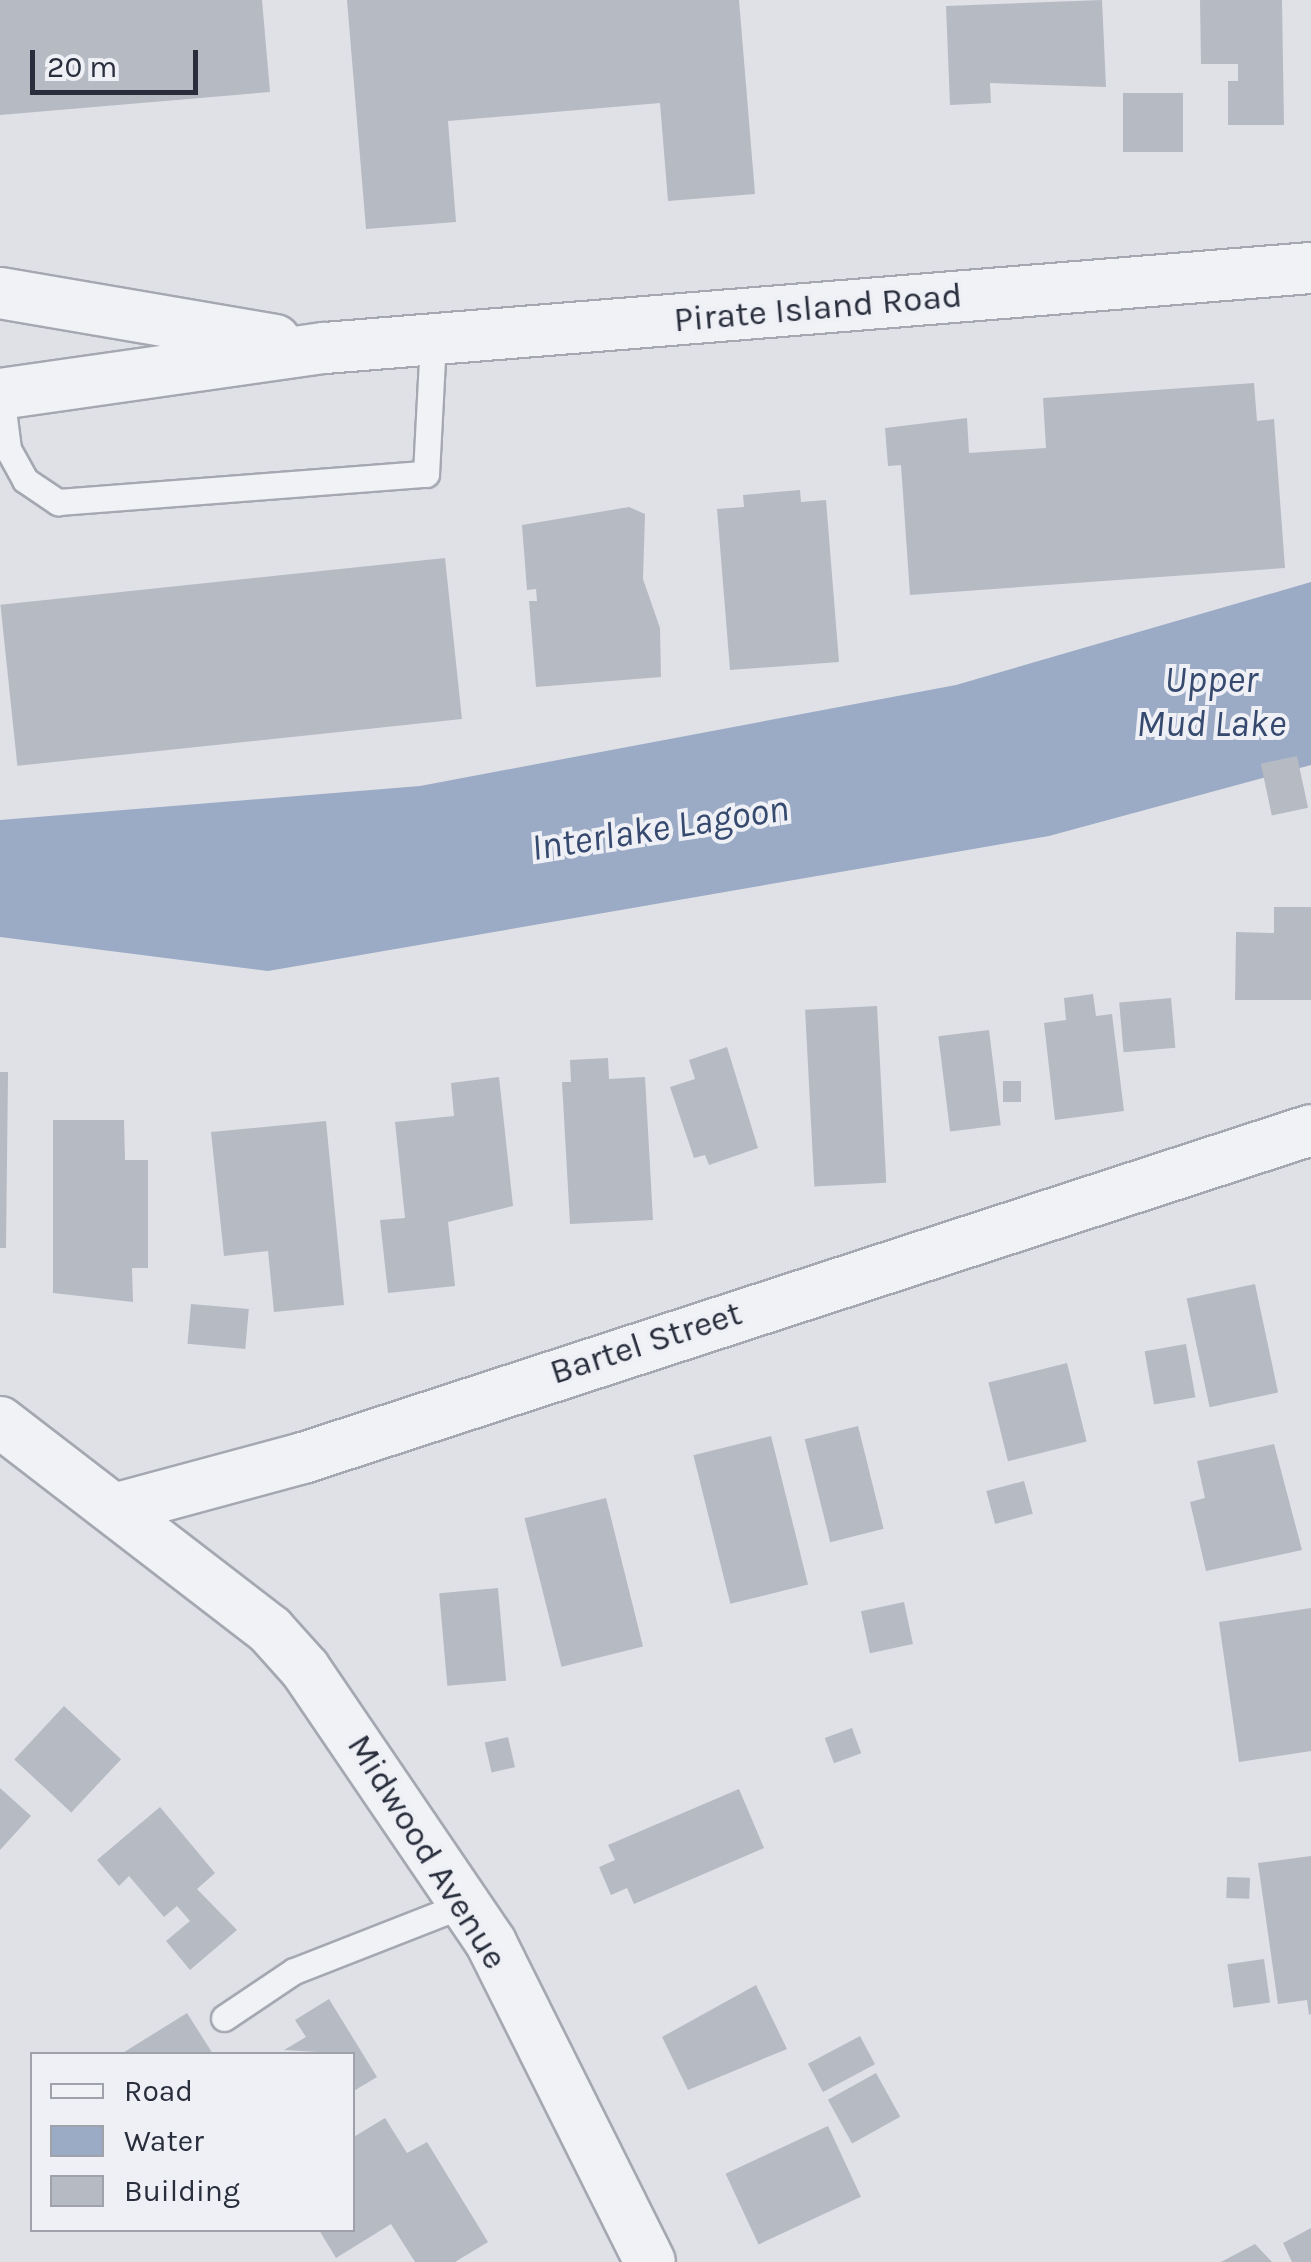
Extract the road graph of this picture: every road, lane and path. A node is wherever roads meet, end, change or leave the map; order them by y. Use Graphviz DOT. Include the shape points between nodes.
graph roads {
  1 [pos="1311,268"];
  2 [pos="0,294"];
  3 [pos="433,339"];
  4 [pos="325,348"];
  5 [pos="0,394"];
  6 [pos="1311,1130"];
  7 [pos="0,1422"];
  8 [pos="118,1508"];
  9 [pos="466,1904"];
  10 [pos="224,2018"];
  11 [pos="650,2262"];
  1 -- 3 [label="street, Pirate Island Road"];
  2 -- 4 [label="street, Pirate Island Road"];
  3 -- 4 [label="street, Pirate Island Road"];
  3 -- 5 [label="lane" via="426,474 58,502 24,480 8,449"];
  4 -- 5 [label="street, Pirate Island Road"];
  6 -- 8 [label="street, Bartel Street" via="303,1458"];
  7 -- 8 [label="street"];
  8 -- 9 [label="street, Midwood Avenue" via="270,1630 305,1669"];
  9 -- 10 [label="lane" via="294,1972"];
  9 -- 11 [label="street, Midwood Avenue"];
}
